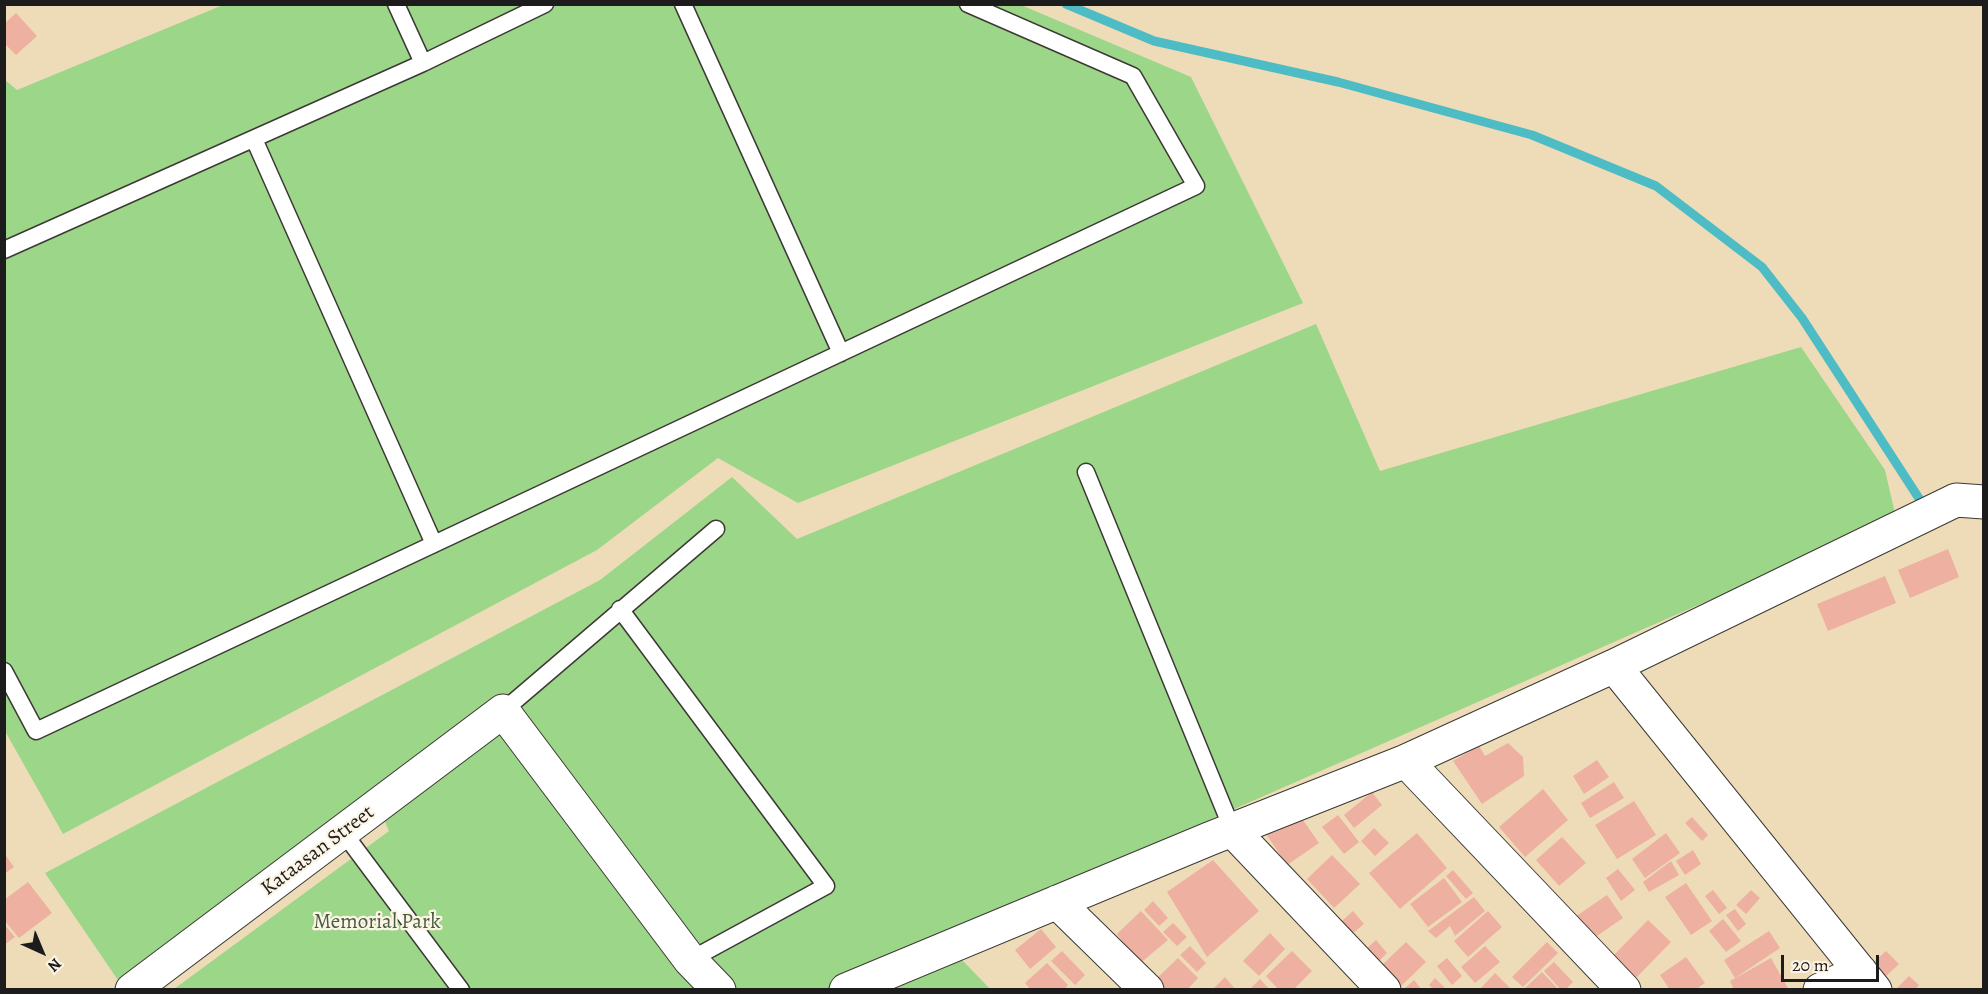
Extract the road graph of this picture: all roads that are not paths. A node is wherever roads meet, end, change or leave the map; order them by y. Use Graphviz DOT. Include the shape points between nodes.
graph roads {
  1 [pos="396,4"];
  2 [pos="545,4"];
  3 [pos="683,4"];
  4 [pos="968,4"];
  5 [pos="423,63"];
  6 [pos="254,139"];
  7 [pos="4,250"];
  8 [pos="841,353"];
  9 [pos="1086,472"];
  10 [pos="1983,502"];
  11 [pos="716,529"];
  12 [pos="434,544"];
  13 [pos="620,609"];
  14 [pos="1614,666"];
  15 [pos="4,671"];
  16 [pos="503,711"];
  17 [pos="1406,761"];
  18 [pos="1233,831"];
  19 [pos="343,832"];
  20 [pos="1057,902"];
  21 [pos="690,960"];
  22 [pos="1867,980"];
  23 [pos="132,990"];
  24 [pos="461,990"];
  25 [pos="719,990"];
  26 [pos="846,990"];
  27 [pos="1147,990"];
  28 [pos="1384,990"];
  29 [pos="1624,990"];
  30 [pos="1820,990"];
  1 -- 5 [label="lane"];
  2 -- 5 [label="lane"];
  3 -- 8 [label="lane"];
  4 -- 8 [label="lane" via="1133,76 1196,186"];
  5 -- 6 [label="lane"];
  6 -- 7 [label="lane"];
  6 -- 12 [label="lane"];
  8 -- 12 [label="lane"];
  9 -- 18 [label="lane"];
  10 -- 14 [label="street" via="1956,500"];
  11 -- 13 [label="lane"];
  12 -- 15 [label="lane" via="36,731"];
  13 -- 16 [label="lane"];
  13 -- 21 [label="lane" via="826,886"];
  14 -- 17 [label="street"];
  14 -- 22 [label="street"];
  16 -- 19 [label="street, Kataasan Street"];
  16 -- 21 [label="street"];
  17 -- 18 [label="street"];
  17 -- 29 [label="street"];
  18 -- 20 [label="street"];
  18 -- 28 [label="street"];
  19 -- 23 [label="street, Kataasan Street"];
  19 -- 24 [label="lane"];
  20 -- 26 [label="street"];
  20 -- 27 [label="street"];
  21 -- 25 [label="street"];
  22 -- 30 [label="street"];
}
